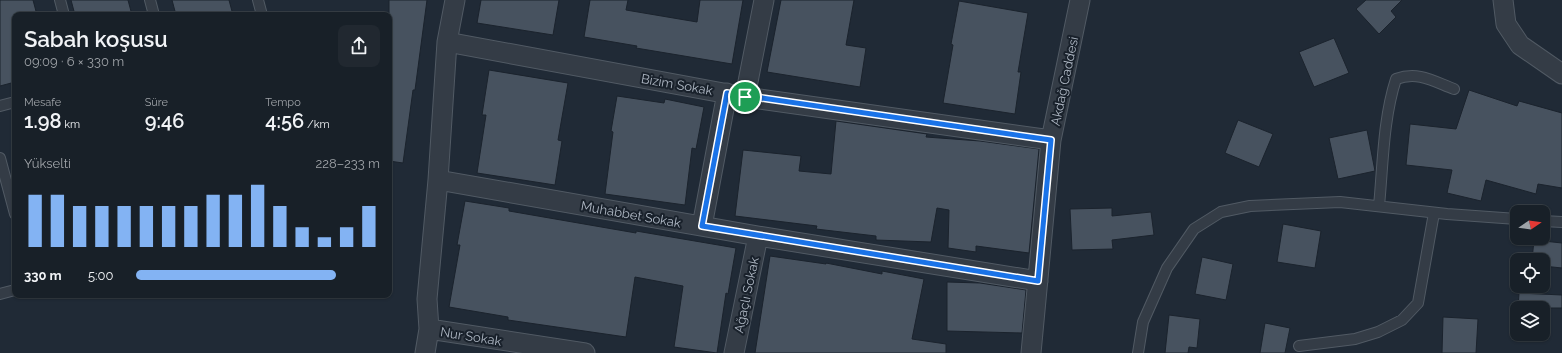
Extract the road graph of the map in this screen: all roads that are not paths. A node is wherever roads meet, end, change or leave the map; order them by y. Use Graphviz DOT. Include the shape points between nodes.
graph roads {
  1 [pos="60,0"];
  2 [pos="150,0"];
  3 [pos="258,0"];
  4 [pos="455,0"];
  5 [pos="764,0"];
  6 [pos="1080,0"];
  7 [pos="1504,0"];
  8 [pos="63,12"];
  9 [pos="153,12"];
  10 [pos="261,12"];
  11 [pos="447,42"];
  12 [pos="1562,74"];
  13 [pos="1454,89"];
  14 [pos="736,95"];
  15 [pos="12,103"];
  16 [pos="0,106"];
  17 [pos="1051,140"];
  18 [pos="0,158"];
  19 [pos="438,180"];
  20 [pos="12,203"];
  21 [pos="1379,206"];
  22 [pos="1434,213"];
  23 [pos="1510,218"];
  24 [pos="1550,221"];
  25 [pos="1562,222"];
  26 [pos="702,226"];
  27 [pos="758,236"];
  28 [pos="1038,281"];
  29 [pos="12,291"];
  30 [pos="0,294"];
  31 [pos="429,329"];
  32 [pos="1299,346"];
  33 [pos="425,353"];
  34 [pos="585,353"];
  35 [pos="734,353"];
  36 [pos="1031,353"];
  37 [pos="1138,353"];
  1 -- 8 [label="lane"];
  2 -- 9 [label="lane"];
  3 -- 10 [label="lane"];
  4 -- 11 [label="street"];
  5 -- 14 [label="street"];
  6 -- 17 [label="street, Akdağ Caddesi"];
  7 -- 12 [label="street" via="1506,24 1520,45"];
  11 -- 14 [label="street, Bizim Sokak"];
  11 -- 19 [label="street"];
  13 -- 21 [label="lane" via="1418,76 1407,75 1396,79 1392,91"];
  14 -- 17 [label="street, Bizim Sokak"];
  14 -- 26 [label="street"];
  15 -- 16 [label="lane"];
  17 -- 28 [label="street, Akdağ Caddesi"];
  18 -- 20 [label="lane"];
  19 -- 26 [label="street, Muhabbet Sokak"];
  19 -- 31 [label="street" via="427,299"];
  21 -- 22 [label="lane"];
  21 -- 37 [label="lane" via="1340,202 1250,206 1221,212 1194,229 1167,268 1144,322"];
  22 -- 23 [label="lane"];
  22 -- 32 [label="lane" via="1418,303 1402,320 1378,332 1355,339"];
  24 -- 25 [label="lane"];
  26 -- 27 [label="street, Muhabbet Sokak"];
  27 -- 28 [label="street, Muhabbet Sokak"];
  27 -- 35 [label="street, Ağaçlı Sokak"];
  28 -- 36 [label="street, Akdağ Caddesi"];
  29 -- 30 [label="lane"];
  31 -- 33 [label="street"];
  31 -- 34 [label="street, Nur Sokak"];
}
